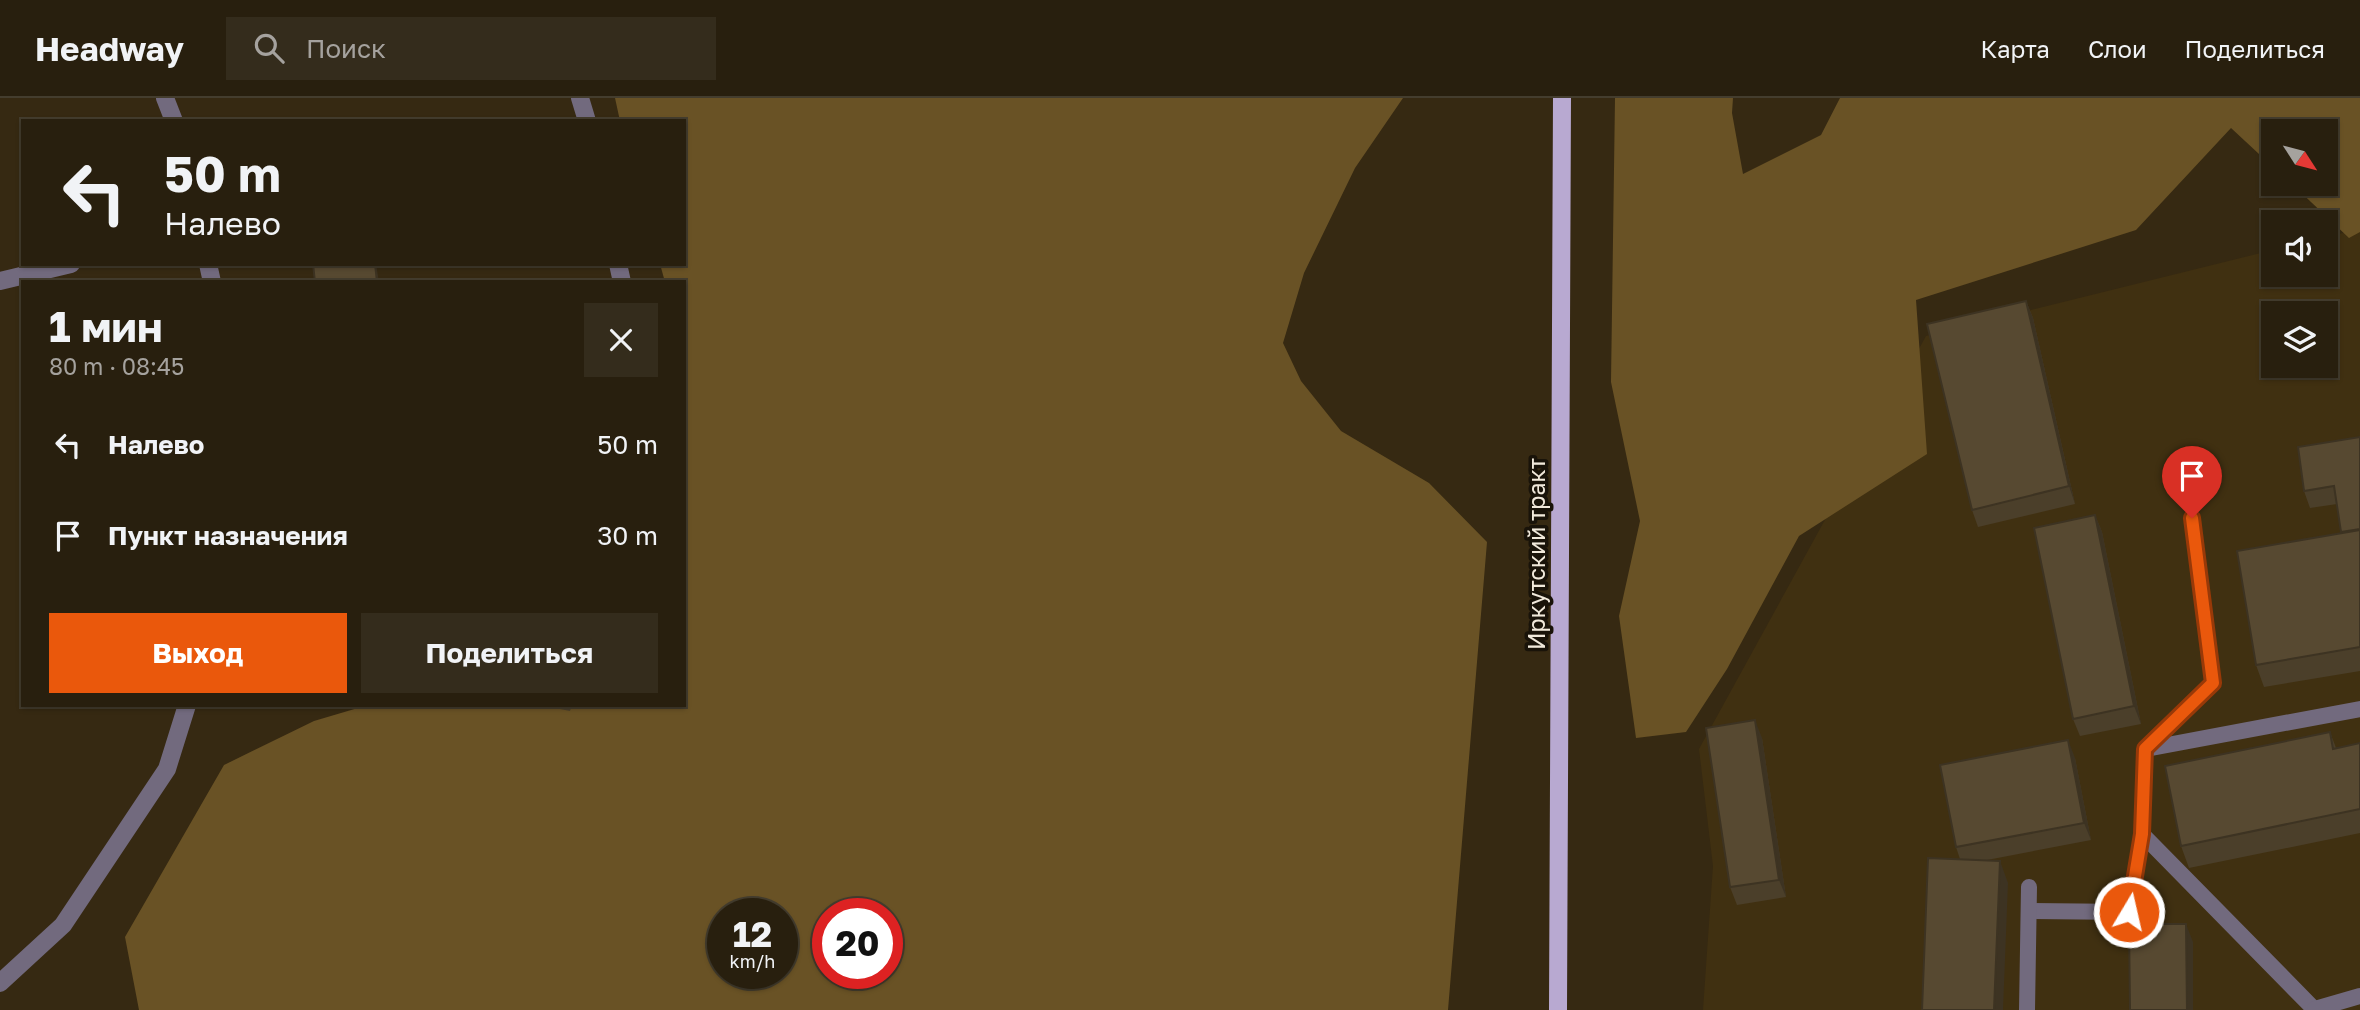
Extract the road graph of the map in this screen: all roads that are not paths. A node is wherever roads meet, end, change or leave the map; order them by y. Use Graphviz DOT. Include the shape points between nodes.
graph roads {
  1 [pos="165,98"];
  2 [pos="580,98"];
  3 [pos="1563,98"];
  4 [pos="173,119"];
  5 [pos="586,119"];
  6 [pos="63,266"];
  7 [pos="0,281"];
  8 [pos="2192,518"];
  9 [pos="186,707"];
  10 [pos="2360,709"];
  11 [pos="2145,749"];
  12 [pos="2142,834"];
  13 [pos="2029,887"];
  14 [pos="2029,911"];
  15 [pos="0,983"];
  16 [pos="2360,996"];
  17 [pos="2315,1009"];
  18 [pos="1558,1010"];
  19 [pos="2027,1010"];
  1 -- 4 [label="street"];
  2 -- 5 [label="street"];
  3 -- 18 [label="main road, Иркутский тракт"];
  6 -- 7 [label="street"];
  8 -- 11 [label="lane" via="2213,683"];
  9 -- 15 [label="street" via="167,769 63,925"];
  10 -- 11 [label="lane"];
  11 -- 12 [label="lane"];
  12 -- 14 [label="lane" via="2129,912"];
  12 -- 17 [label="lane"];
  13 -- 14 [label="lane"];
  14 -- 19 [label="lane"];
  16 -- 17 [label="lane"];
}
